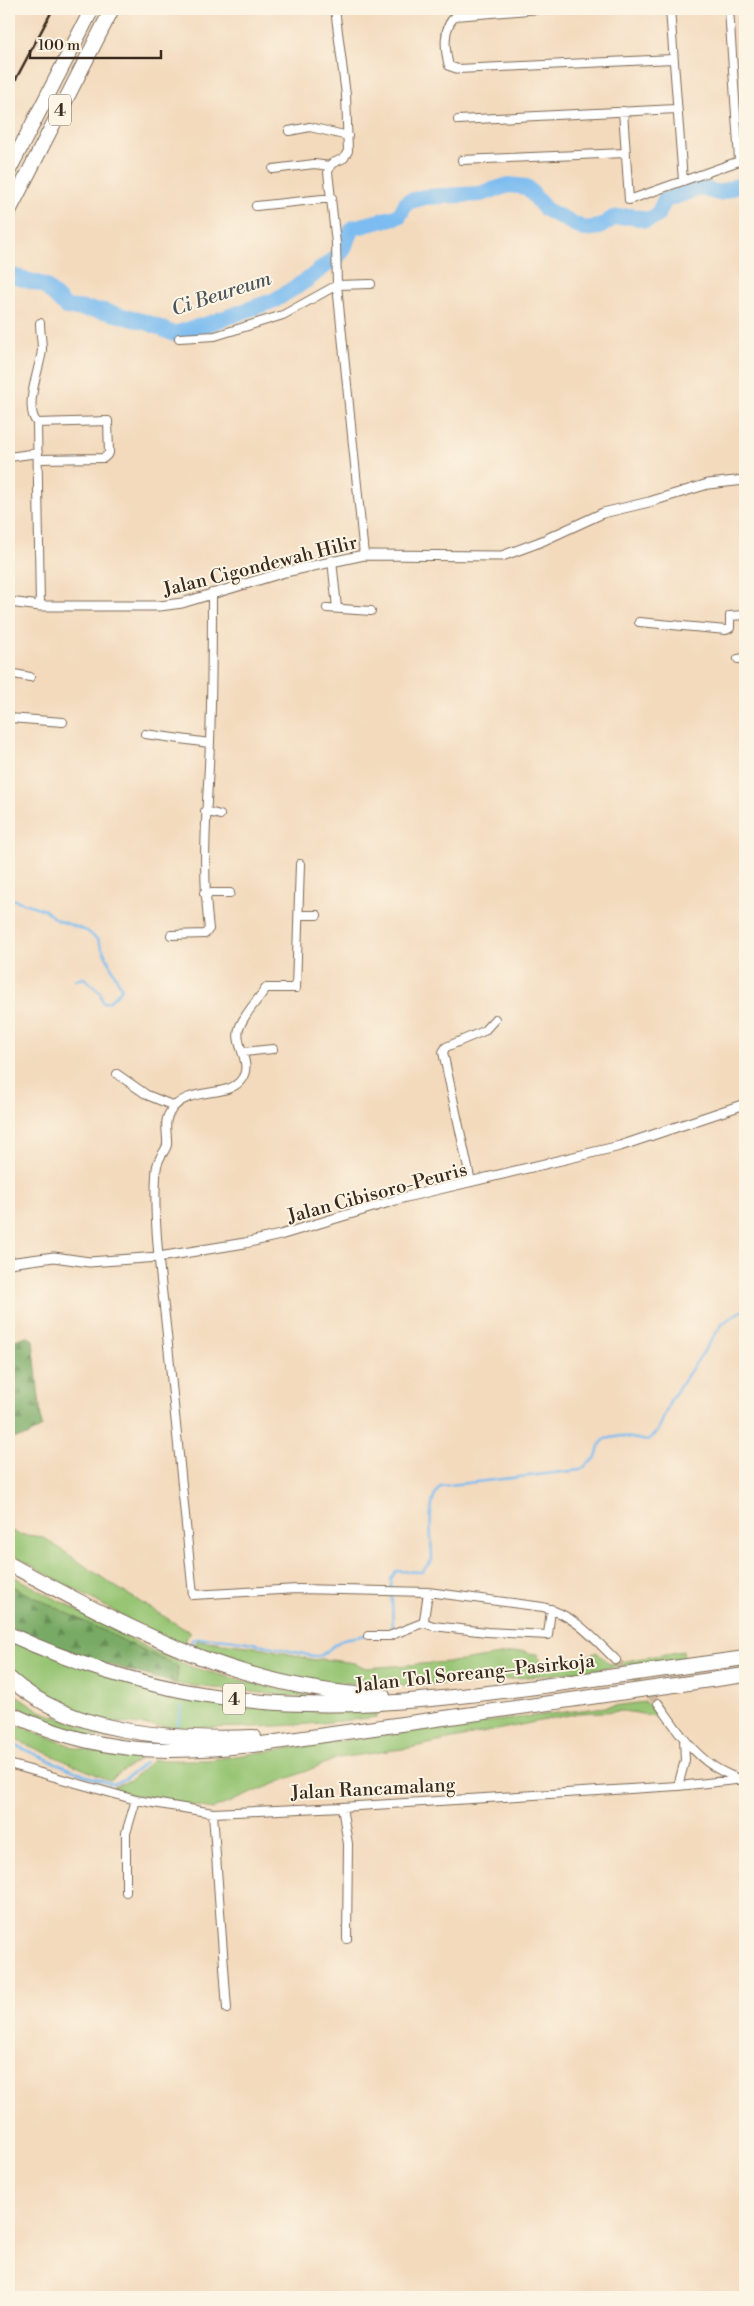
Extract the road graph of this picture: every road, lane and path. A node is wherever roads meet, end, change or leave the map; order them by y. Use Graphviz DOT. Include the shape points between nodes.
graph roads {
  1 [pos="92,9"];
  2 [pos="112,9"];
  3 [pos="335,9"];
  4 [pos="540,9"];
  5 [pos="670,9"];
  6 [pos="729,9"];
  7 [pos="673,59"];
  8 [pos="676,109"];
  9 [pos="623,111"];
  10 [pos="458,120"];
  11 [pos="289,131"];
  12 [pos="348,136"];
  13 [pos="625,153"];
  14 [pos="742,159"];
  15 [pos="462,160"];
  16 [pos="330,166"];
  17 [pos="273,169"];
  18 [pos="9,170"];
  19 [pos="683,181"];
  20 [pos="332,198"];
  21 [pos="256,206"];
  22 [pos="9,211"];
  23 [pos="370,284"];
  24 [pos="337,285"];
  25 [pos="40,322"];
  26 [pos="179,338"];
  27 [pos="37,423"];
  28 [pos="38,456"];
  29 [pos="9,457"];
  30 [pos="745,480"];
  31 [pos="364,555"];
  32 [pos="332,560"];
  33 [pos="212,593"];
  34 [pos="9,602"];
  35 [pos="40,606"];
  36 [pos="327,608"];
  37 [pos="337,608"];
  38 [pos="371,611"];
  39 [pos="745,615"];
  40 [pos="639,622"];
  41 [pos="9,673"];
  42 [pos="30,677"];
  43 [pos="9,718"];
  44 [pos="63,722"];
  45 [pos="145,734"];
  46 [pos="209,743"];
  47 [pos="205,811"];
  48 [pos="220,815"];
  49 [pos="300,864"];
  50 [pos="204,893"];
  51 [pos="230,893"];
  52 [pos="299,915"];
  53 [pos="317,915"];
  54 [pos="171,935"];
  55 [pos="495,1019"];
  56 [pos="273,1049"];
  57 [pos="244,1052"];
  58 [pos="117,1074"];
  59 [pos="745,1104"];
  60 [pos="174,1106"];
  61 [pos="471,1182"];
  62 [pos="159,1258"];
  63 [pos="9,1263"];
  64 [pos="9,1564"];
  65 [pos="428,1592"];
  66 [pos="551,1609"];
  67 [pos="425,1622"];
  68 [pos="9,1634"];
  69 [pos="368,1636"];
  70 [pos="745,1658"];
  71 [pos="616,1660"];
  72 [pos="745,1675"];
  73 [pos="9,1678"];
  74 [pos="469,1696"];
  75 [pos="658,1704"];
  76 [pos="9,1713"];
  77 [pos="370,1727"];
  78 [pos="684,1738"];
  79 [pos="9,1764"];
  80 [pos="741,1779"];
  81 [pos="678,1786"];
  82 [pos="136,1800"];
  83 [pos="342,1807"];
  84 [pos="213,1813"];
  85 [pos="126,1892"];
  86 [pos="347,1940"];
  87 [pos="227,2009"];
  1 -- 18 [label="highway, 4"];
  2 -- 22 [label="highway, 4"];
  3 -- 12 [label="street"];
  4 -- 7 [label="street" via="456,16 448,23 446,31 449,66 458,69"];
  5 -- 7 [label="street"];
  6 -- 14 [label="street"];
  7 -- 8 [label="street"];
  8 -- 9 [label="street"];
  8 -- 19 [label="street"];
  9 -- 10 [label="street"];
  9 -- 13 [label="street"];
  11 -- 12 [label="street" via="310,127"];
  12 -- 16 [label="street" via="346,156"];
  13 -- 15 [label="street"];
  13 -- 19 [label="street" via="629,200"];
  14 -- 19 [label="street"];
  16 -- 17 [label="street" via="314,164"];
  16 -- 20 [label="street"];
  20 -- 21 [label="street"];
  20 -- 24 [label="street"];
  23 -- 24 [label="street"];
  24 -- 26 [label="street" via="283,315 214,336"];
  24 -- 31 [label="street"];
  25 -- 27 [label="street" via="42,351 34,382 32,413"];
  27 -- 28 [label="street"];
  27 -- 28 [label="street" via="108,421 109,452 104,458"];
  28 -- 29 [label="street"];
  28 -- 35 [label="street"];
  30 -- 31 [label="street, Jalan Cigondewah Hilir" via="708,484 603,513 510,554"];
  31 -- 32 [label="street, Jalan Cigondewah Hilir"];
  32 -- 33 [label="street, Jalan Cigondewah Hilir"];
  32 -- 37 [label="street"];
  33 -- 35 [label="street, Jalan Cigondewah Hilir" via="160,606"];
  33 -- 46 [label="street"];
  34 -- 35 [label="street, Jalan Cigondewah Hilir"];
  36 -- 37 [label="street"];
  37 -- 38 [label="street"];
  39 -- 40 [label="street" via="730,616 730,628 726,630"];
  41 -- 42 [label="street"];
  43 -- 44 [label="street"];
  45 -- 46 [label="street"];
  46 -- 47 [label="street"];
  47 -- 48 [label="street"];
  47 -- 50 [label="street"];
  49 -- 52 [label="street"];
  50 -- 51 [label="street"];
  50 -- 54 [label="street" via="207,933"];
  52 -- 53 [label="street"];
  52 -- 57 [label="street" via="296,988 266,988 239,1028"];
  55 -- 61 [label="street" via="484,1031 446,1047 443,1052"];
  56 -- 57 [label="street"];
  57 -- 60 [label="street" via="246,1068 235,1085 196,1094"];
  58 -- 60 [label="street" via="147,1095"];
  59 -- 61 [label="street, Jalan Cibisoro-Peuris" via="620,1146"];
  60 -- 62 [label="street" via="168,1114 166,1147 157,1168"];
  61 -- 62 [label="street, Jalan Cibisoro-Peuris" via="406,1197 280,1235"];
  62 -- 63 [label="street, Jalan Cibisoro-Peuris" via="89,1262 54,1257"];
  62 -- 65 [label="street" via="193,1595 298,1589"];
  64 -- 74 [label="highway" via="142,1634 258,1678 352,1694"];
  65 -- 66 [label="street"];
  65 -- 67 [label="street"];
  66 -- 67 [label="street" via="548,1635 487,1632 433,1626"];
  66 -- 71 [label="street" via="576,1621"];
  67 -- 69 [label="street" via="390,1636"];
  68 -- 74 [label="highway, Jalan Tol Soreang–Pasirkoja / 4" via="92,1668 207,1696 333,1705"];
  70 -- 74 [label="highway, Jalan Tol Soreang–Pasirkoja / 4"];
  72 -- 77 [label="highway, Jalan Tol Soreang–Pasirkoja"];
  73 -- 77 [label="highway" via="57,1711 136,1731 242,1737"];
  75 -- 78 [label="street"];
  76 -- 77 [label="highway, Jalan Tol Soreang–Pasirkoja" via="83,1740 162,1752 262,1744"];
  78 -- 80 [label="street" via="713,1766"];
  78 -- 81 [label="street" via="685,1760"];
  79 -- 82 [label="street, Jalan Rancamalang"];
  80 -- 81 [label="street, Jalan Rancamalang"];
  81 -- 83 [label="street, Jalan Rancamalang"];
  82 -- 84 [label="street, Jalan Rancamalang"];
  82 -- 85 [label="street" via="126,1833"];
  83 -- 84 [label="street, Jalan Rancamalang"];
  83 -- 86 [label="street" via="348,1844"];
  84 -- 87 [label="street"];
}
